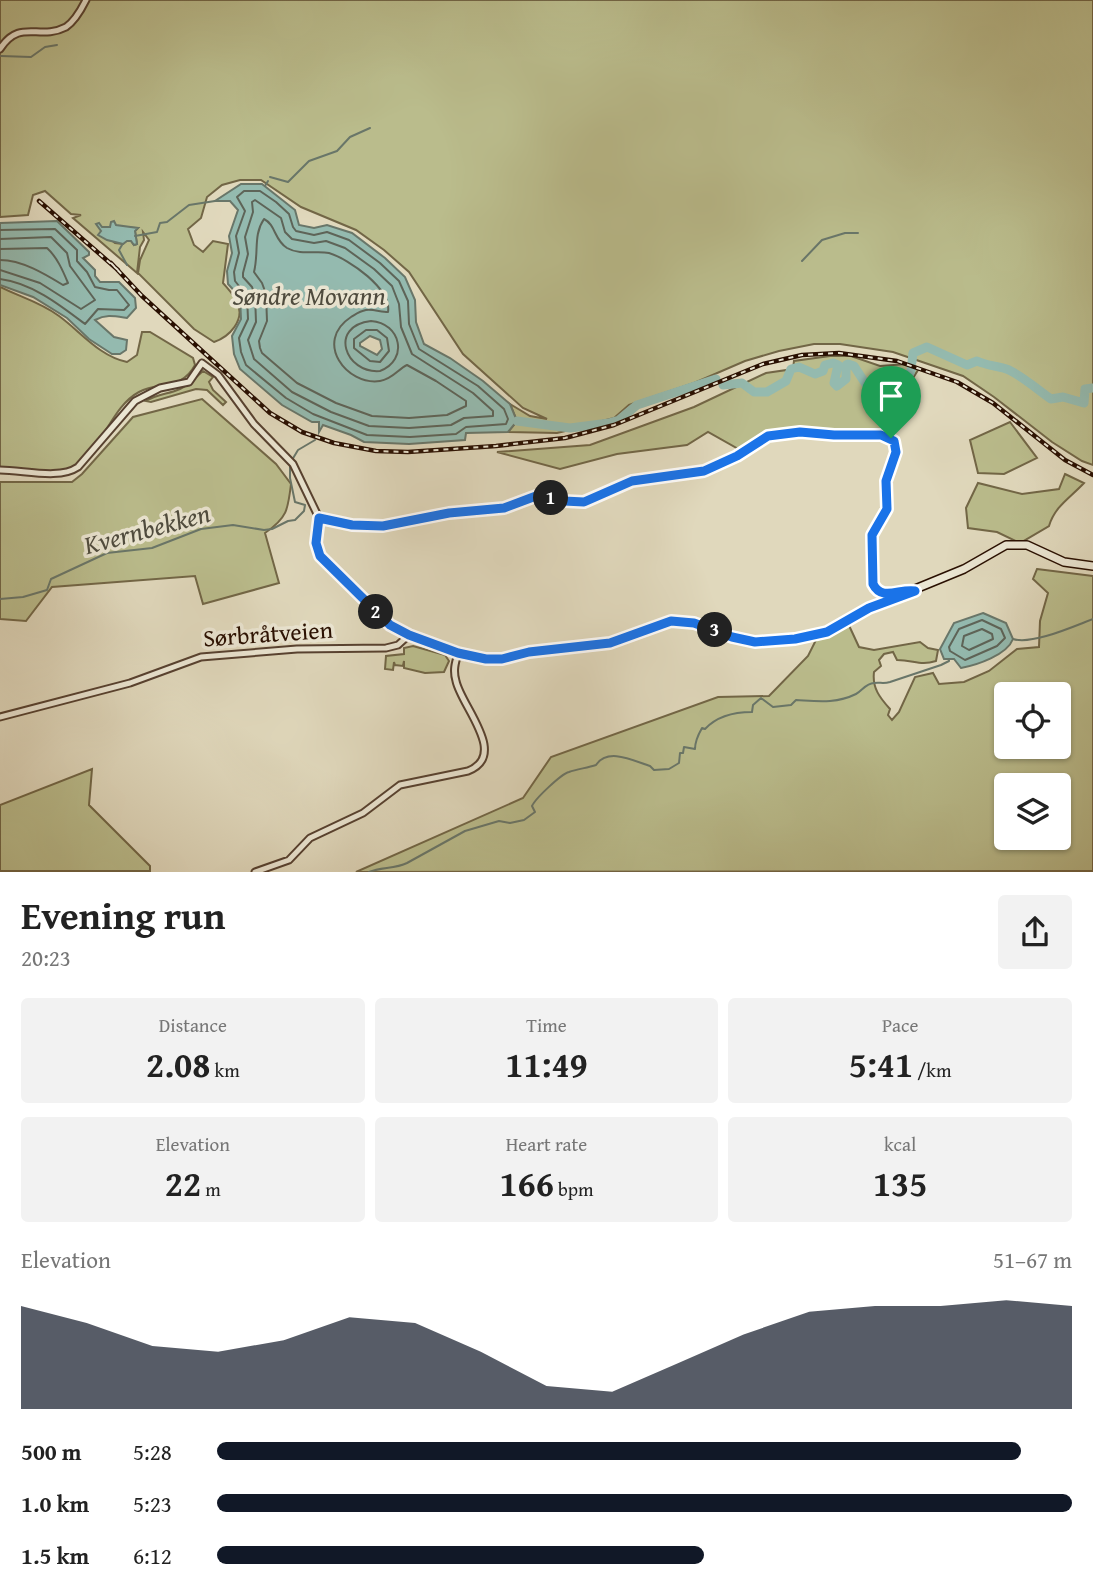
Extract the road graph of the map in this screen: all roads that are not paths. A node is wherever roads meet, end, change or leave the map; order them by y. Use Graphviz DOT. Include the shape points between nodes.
graph roads {
  1 [pos="86,0"];
  2 [pos="0,49"];
  3 [pos="0,470"];
  4 [pos="319,518"];
  5 [pos="1093,566"];
  6 [pos="915,591"];
  7 [pos="409,635"];
  8 [pos="458,653"];
  9 [pos="0,717"];
  10 [pos="255,872"];
  1 -- 2 [label="street" via="67,26 55,31 18,32"];
  3 -- 4 [label="street" via="70,472 135,401 160,388 189,382 202,363 218,375 255,426 291,463"];
  4 -- 6 [label="street" via="377,527 504,508 536,496 580,503 632,481 708,469 772,435 881,435 891,438 896,448 886,481 887,509 872,535 873,584 883,594"];
  4 -- 7 [label="street" via="316,543 324,561 390,625"];
  5 -- 6 [label="street" via="1064,562 1027,545 1012,544"];
  6 -- 8 [label="street" via="869,608 827,632 783,641 748,641 694,623 671,621 610,643 502,659"];
  7 -- 8 [label="street"];
  7 -- 9 [label="street, Sørbråtveien" via="386,648 201,657 130,682"];
  8 -- 10 [label="street" via="457,685 485,744 478,766 400,785 357,816 310,838 289,860"];
}
